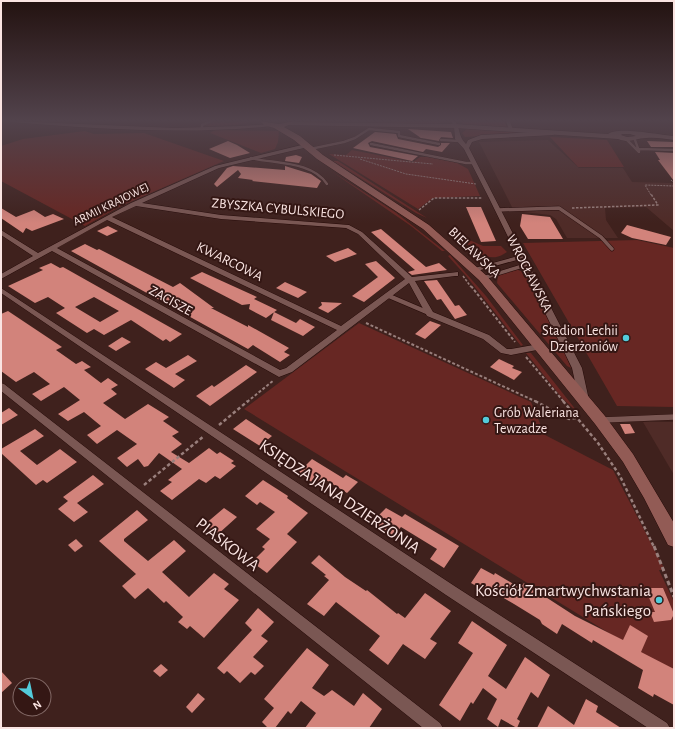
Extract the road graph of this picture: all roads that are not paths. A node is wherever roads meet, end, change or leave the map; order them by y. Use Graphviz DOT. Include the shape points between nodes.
graph roads {
  1 [pos="269,155"];
  2 [pos="318,155"];
  3 [pos="426,155"];
  4 [pos="470,155"];
  5 [pos="252,158"];
  6 [pos="474,163"];
  7 [pos="327,184"];
  8 [pos="133,204"];
  9 [pos="498,210"];
  10 [pos="107,217"];
  11 [pos="1,232"];
  12 [pos="51,248"];
  13 [pos="612,248"];
  14 [pos="37,256"];
  15 [pos="521,257"];
  16 [pos="526,265"];
  17 [pos="455,274"];
  18 [pos="479,274"];
  19 [pos="1,277"];
  20 [pos="410,279"];
  21 [pos="1,290"];
  22 [pos="389,296"];
  23 [pos="430,314"];
  24 [pos="342,329"];
  25 [pos="539,347"];
  26 [pos="1,386"];
  27 [pos="584,401"];
  28 [pos="674,417"];
  29 [pos="600,420"];
  30 [pos="674,540"];
  31 [pos="434,728"];
  32 [pos="662,728"];
  1 -- 5 [label="street, ARMII KRAJOWEJ"];
  2 -- 18 [label="main road, BIELAWSKA" via="426,227"];
  3 -- 6 [label="lane"];
  4 -- 6 [label="street, WROCŁAWSKA"];
  5 -- 7 [label="lane" via="314,170"];
  5 -- 8 [label="street, ARMII KRAJOWEJ" via="217,167"];
  6 -- 9 [label="street, WROCŁAWSKA"];
  8 -- 10 [label="street, ARMII KRAJOWEJ"];
  8 -- 20 [label="street, ZBYSZKA CYBULSKIEGO" via="221,217 347,226 360,233"];
  9 -- 13 [label="lane" via="559,208 601,236"];
  9 -- 15 [label="street, WROCŁAWSKA"];
  10 -- 12 [label="street, ARMII KRAJOWEJ"];
  10 -- 24 [label="street, KWARCOWA"];
  11 -- 14 [label="street"];
  12 -- 14 [label="street, ARMII KRAJOWEJ"];
  12 -- 24 [label="street, ZACISZE" via="279,374 289,370"];
  14 -- 19 [label="street, ARMII KRAJOWEJ"];
  15 -- 16 [label="street, WROCŁAWSKA"];
  15 -- 18 [label="lane"];
  16 -- 18 [label="lane"];
  16 -- 27 [label="street, WROCŁAWSKA" via="577,368"];
  17 -- 20 [label="street"];
  18 -- 25 [label="main road, BIELAWSKA"];
  20 -- 22 [label="street"];
  20 -- 23 [label="street, ZBYSZKA CYBULSKIEGO"];
  21 -- 32 [label="street, KSIĘDZA JANA DZIERŻONIA" via="445,587"];
  22 -- 23 [label="lane"];
  22 -- 24 [label="street"];
  23 -- 25 [label="street" via="486,337 504,351"];
  25 -- 27 [label="main road, BIELAWSKA"];
  26 -- 31 [label="street, PIASKOWA"];
  27 -- 29 [label="main road, BIELAWSKA"];
  28 -- 29 [label="lane"];
  29 -- 30 [label="main road" via="628,458"];
}
